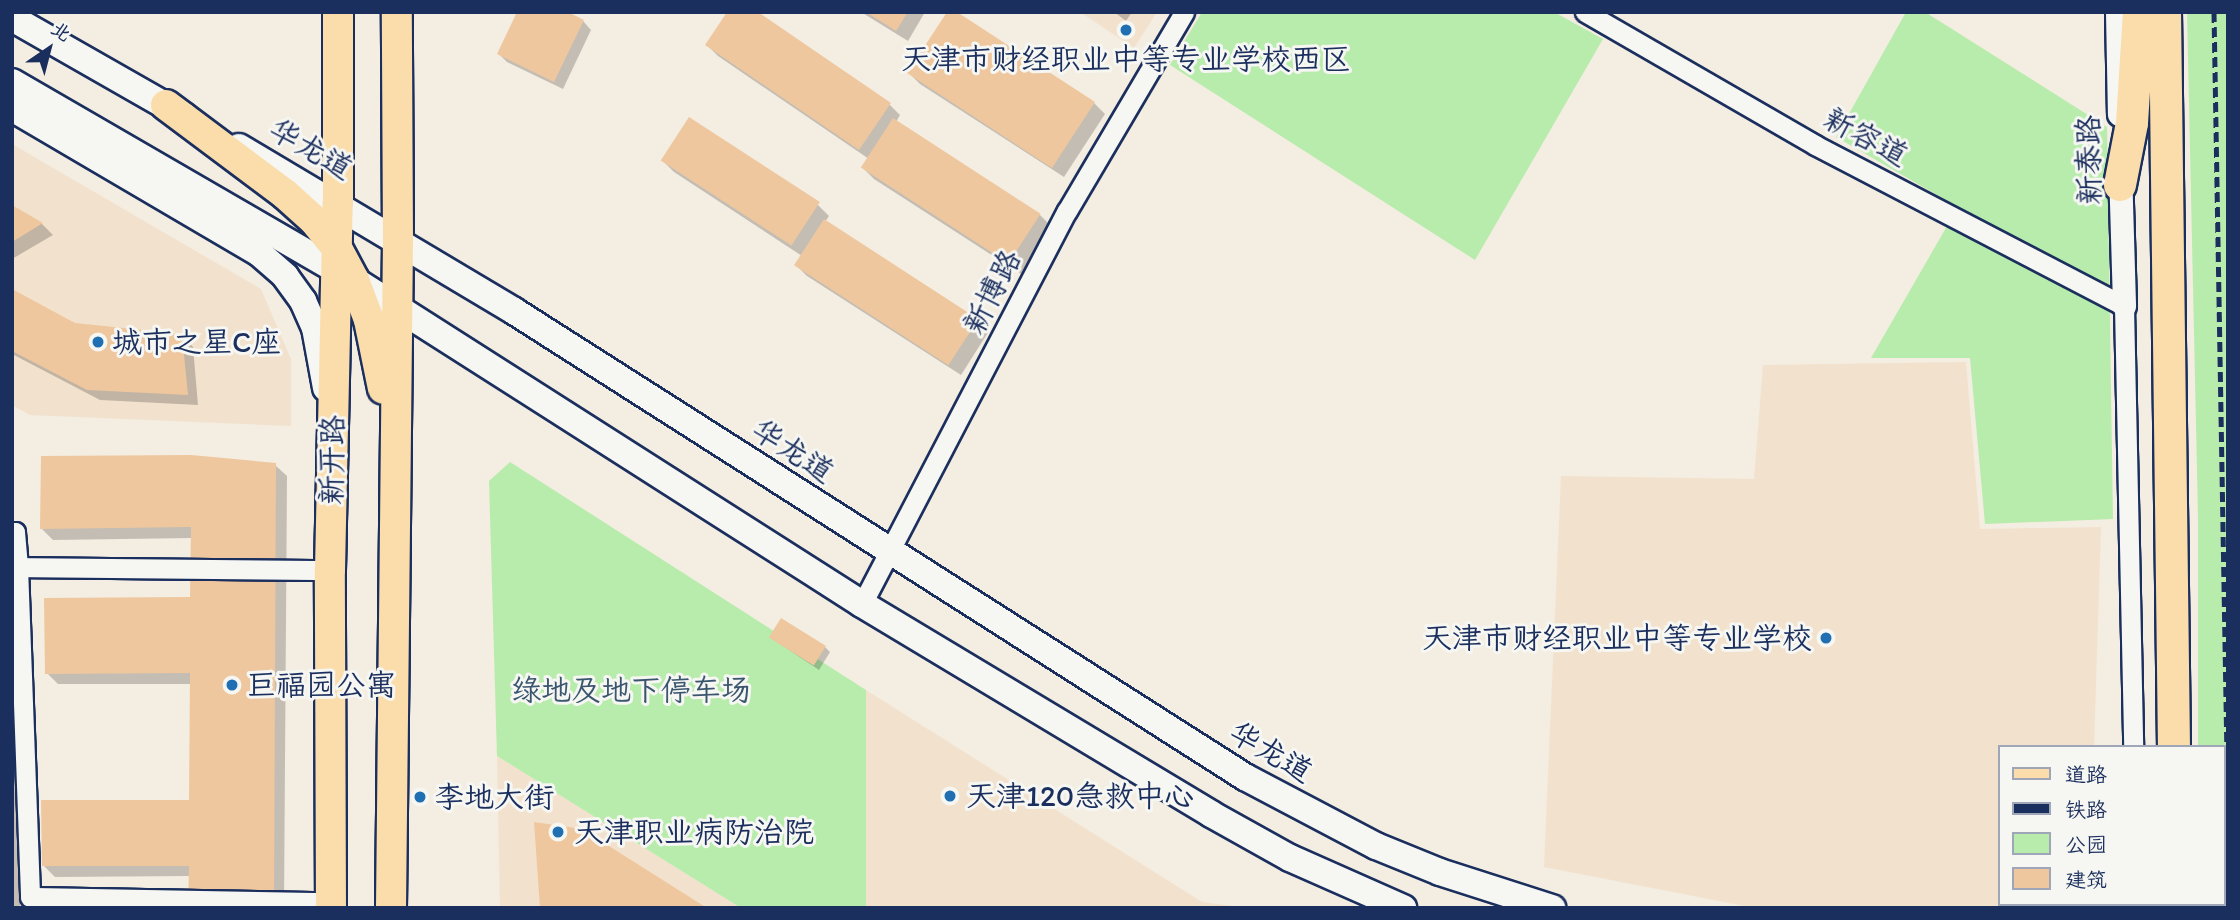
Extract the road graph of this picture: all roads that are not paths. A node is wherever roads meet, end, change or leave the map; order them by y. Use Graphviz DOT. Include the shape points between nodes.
graph roads {
  1 [pos="338,12"];
  2 [pos="397,12"];
  3 [pos="1184,12"];
  4 [pos="1585,12"];
  5 [pos="2117,12"];
  6 [pos="2138,12"];
  7 [pos="2165,12"];
  8 [pos="12,18"];
  9 [pos="12,82"];
  10 [pos="166,105"];
  11 [pos="12,108"];
  12 [pos="2120,185"];
  13 [pos="338,203"];
  14 [pos="398,240"];
  15 [pos="342,266"];
  16 [pos="398,306"];
  17 [pos="2124,306"];
  18 [pos="333,434"];
  19 [pos="396,451"];
  20 [pos="12,532"];
  21 [pos="890,554"];
  22 [pos="18,567"];
  23 [pos="330,570"];
  24 [pos="862,604"];
  25 [pos="2133,745"];
  26 [pos="2174,745"];
  27 [pos="30,903"];
  28 [pos="331,905"];
  29 [pos="391,908"];
  30 [pos="1403,908"];
  31 [pos="1552,908"];
  1 -- 13 [label="main road, 新开路"];
  2 -- 14 [label="main road"];
  3 -- 21 [label="street, 新博路" via="1067,211"];
  4 -- 17 [label="street, 新容道" via="1815,145"];
  5 -- 12 [label="street, 新泰路"];
  6 -- 12 [label="highway" via="2133,123"];
  7 -- 26 [label="highway"];
  8 -- 10 [label="main road, 华龙道"];
  9 -- 15 [label="main road"];
  10 -- 13 [label="main road, 华龙道"];
  10 -- 15 [label="main road" via="314,220"];
  11 -- 18 [label="main road" via="259,253 285,275 315,328"];
  12 -- 17 [label="street, 新泰路"];
  13 -- 14 [label="main road, 华龙道"];
  13 -- 15 [label="main road, 新开路"];
  14 -- 16 [label="main road"];
  14 -- 21 [label="main road, 华龙道"];
  15 -- 16 [label="main road"];
  15 -- 18 [label="main road, 新开路"];
  15 -- 19 [label="main road" via="378,359"];
  16 -- 19 [label="main road"];
  16 -- 24 [label="main road"];
  17 -- 25 [label="street"];
  18 -- 23 [label="main road, 新开路"];
  19 -- 29 [label="main road"];
  20 -- 22 [label="street"];
  21 -- 24 [label="street, 新博路"];
  21 -- 31 [label="main road, 华龙道" via="1245,778 1376,846"];
  22 -- 23 [label="street"];
  22 -- 27 [label="street"];
  23 -- 28 [label="main road, 新开路"];
  24 -- 30 [label="main road" via="1234,827 1290,858"];
  27 -- 28 [label="street"];
}
